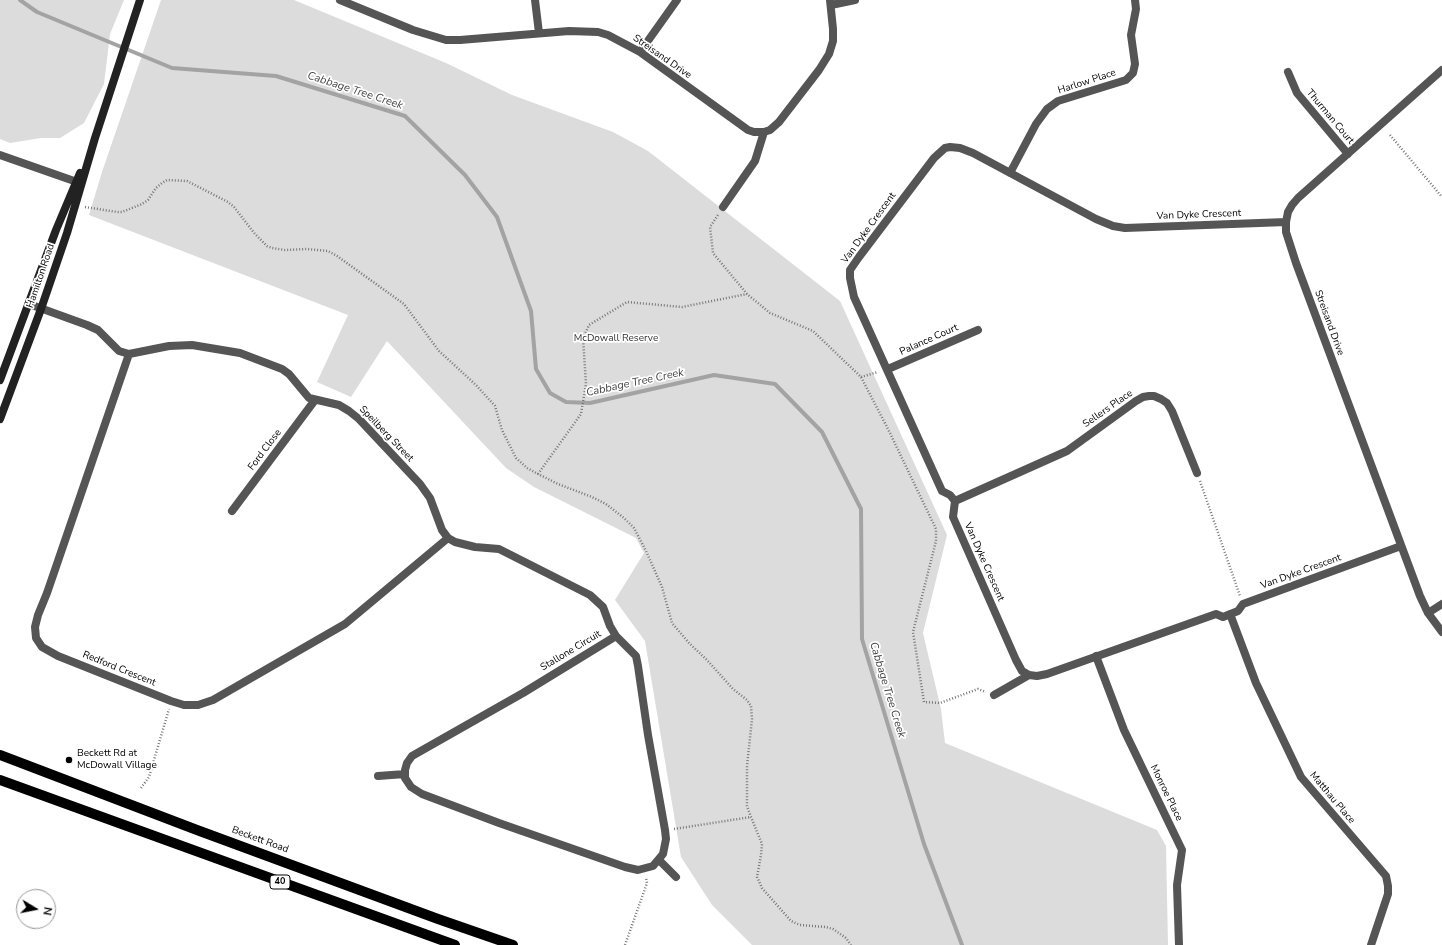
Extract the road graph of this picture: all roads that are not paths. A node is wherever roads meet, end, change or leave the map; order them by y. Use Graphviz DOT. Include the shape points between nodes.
graph roads {
  1 [pos="140,0"];
  2 [pos="340,0"];
  3 [pos="535,0"];
  4 [pos="677,0"];
  5 [pos="855,0"];
  6 [pos="1135,0"];
  7 [pos="831,2"];
  8 [pos="539,33"];
  9 [pos="640,52"];
  10 [pos="1442,70"];
  11 [pos="1288,72"];
  12 [pos="764,132"];
  13 [pos="95,138"];
  14 [pos="1348,154"];
  15 [pos="0,155"];
  16 [pos="1010,173"];
  17 [pos="77,182"];
  18 [pos="723,207"];
  19 [pos="1286,222"];
  20 [pos="29,304"];
  21 [pos="41,309"];
  22 [pos="978,330"];
  23 [pos="129,354"];
  24 [pos="888,369"];
  25 [pos="0,380"];
  26 [pos="315,400"];
  27 [pos="0,419"];
  28 [pos="1197,473"];
  29 [pos="955,501"];
  30 [pos="232,511"];
  31 [pos="448,538"];
  32 [pos="1401,546"];
  33 [pos="1442,604"];
  34 [pos="1428,613"];
  35 [pos="1230,614"];
  36 [pos="1442,632"];
  37 [pos="616,636"];
  38 [pos="1096,656"];
  39 [pos="1029,675"];
  40 [pos="994,695"];
  41 [pos="0,755"];
  42 [pos="405,774"];
  43 [pos="378,776"];
  44 [pos="0,780"];
  45 [pos="659,860"];
  46 [pos="676,877"];
  47 [pos="456,945"];
  48 [pos="513,945"];
  49 [pos="1179,945"];
  50 [pos="1371,945"];
  1 -- 13 [label="main road, Hamilton Road"];
  2 -- 8 [label="street, Streisand Drive" via="413,30 446,40"];
  3 -- 8 [label="street"];
  4 -- 9 [label="street"];
  5 -- 7 [label="street"];
  6 -- 16 [label="street, Harlow Place" via="1136,9 1131,35 1135,64 1133,73 1126,80 1058,101 1047,109 1036,124"];
  7 -- 12 [label="street" via="833,41 829,54 779,122"];
  8 -- 9 [label="street, Streisand Drive" via="598,32"];
  9 -- 12 [label="street, Streisand Drive" via="748,130"];
  10 -- 14 [label="street"];
  11 -- 14 [label="street, Thurman Court" via="1297,94"];
  12 -- 18 [label="street" via="755,160"];
  13 -- 17 [label="main road, Hamilton Road"];
  13 -- 21 [label="main road, Hamilton Road"];
  14 -- 19 [label="street" via="1298,198 1288,212"];
  15 -- 17 [label="street"];
  16 -- 19 [label="street, Van Dyke Crescent" via="1096,220 1113,226 1125,228"];
  16 -- 24 [label="street, Van Dyke Crescent" via="973,153 960,148 945,148 934,158 850,270 854,297"];
  17 -- 20 [label="main road, Hamilton Road"];
  19 -- 32 [label="street, Streisand Drive" via="1286,232 1296,263"];
  20 -- 21 [label="street"];
  20 -- 25 [label="main road, Hamilton Road"];
  21 -- 23 [label="street" via="98,330 119,351"];
  21 -- 27 [label="main road, Hamilton Road"];
  22 -- 24 [label="street, Palance Court"];
  23 -- 26 [label="street, Speilberg Street" via="169,346 192,345 240,353 282,369 309,398"];
  23 -- 31 [label="street, Redford Crescent" via="38,614 36,638 42,647 58,656 171,701 184,705 198,705 212,700 345,624"];
  24 -- 29 [label="street, Van Dyke Crescent" via="942,491"];
  26 -- 30 [label="street, Ford Close"];
  26 -- 31 [label="street, Speilberg Street" via="339,405 359,419 420,484 430,498 442,530"];
  28 -- 29 [label="street, Sellers Place" via="1170,407 1161,399 1149,396 1136,401 1067,451"];
  29 -- 39 [label="street, Van Dyke Crescent" via="953,517 1016,660 1022,671"];
  31 -- 37 [label="street" via="462,544 498,549 590,595 603,607"];
  32 -- 34 [label="street, Streisand Drive"];
  32 -- 35 [label="street, Van Dyke Crescent" via="1243,604 1238,611"];
  33 -- 34 [label="street"];
  34 -- 36 [label="street, Streisand Drive"];
  35 -- 38 [label="street" via="1216,614"];
  35 -- 50 [label="street, Matthau Place" via="1256,682 1301,777 1386,876 1388,894"];
  37 -- 42 [label="street, Stallone Circuit" via="412,756 406,762"];
  37 -- 45 [label="street, Stallone Circuit" via="636,656 638,666 666,839"];
  38 -- 39 [label="street" via="1047,674"];
  38 -- 49 [label="street, Monroe Place" via="1124,730 1182,850 1177,885"];
  39 -- 40 [label="street"];
  41 -- 48 [label="main road, Beckett Road / 40"];
  42 -- 43 [label="street"];
  42 -- 45 [label="street" via="411,787 422,794 625,867 645,869"];
  44 -- 47 [label="main road, 40"];
  45 -- 46 [label="street"];
}
